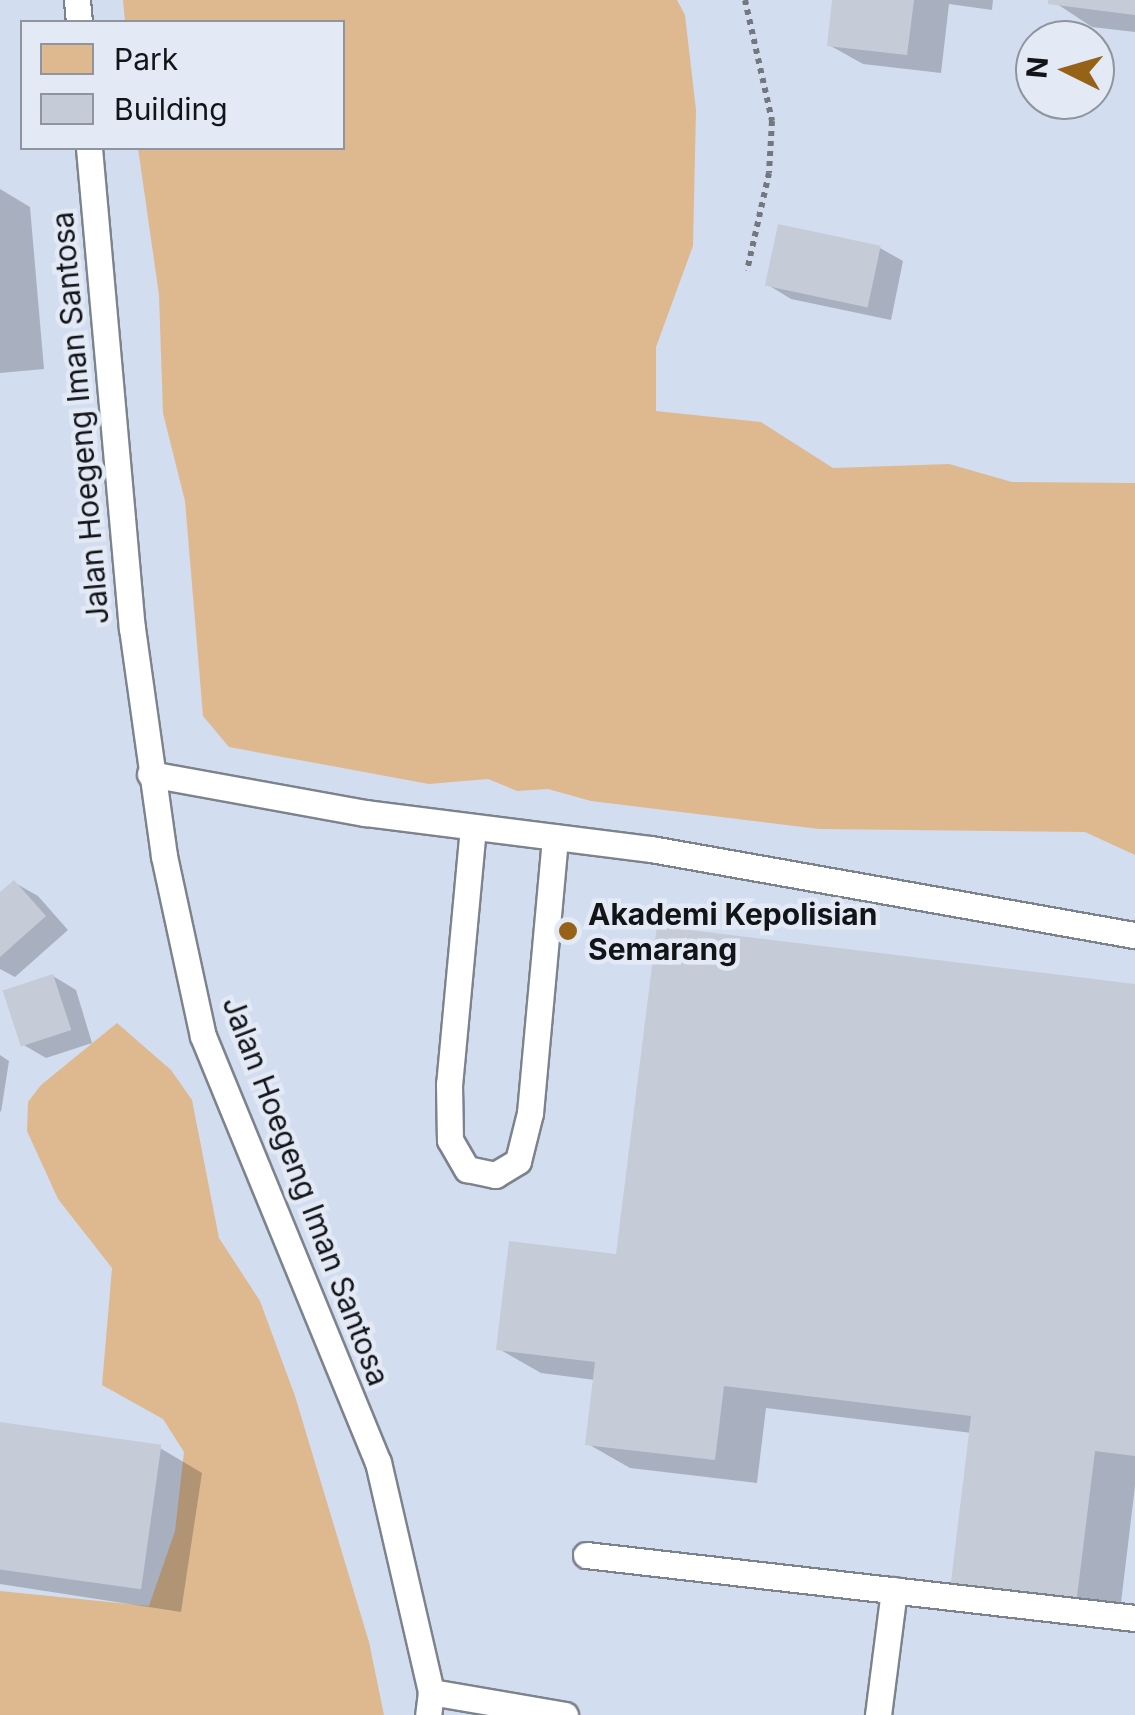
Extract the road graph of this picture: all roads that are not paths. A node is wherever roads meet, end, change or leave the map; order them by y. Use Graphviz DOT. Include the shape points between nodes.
graph roads {
  1 [pos="89,150"];
  2 [pos="150,774"];
  3 [pos="473,827"];
  4 [pos="556,837"];
  5 [pos="1135,934"];
  6 [pos="586,1555"];
  7 [pos="894,1590"];
  8 [pos="1135,1618"];
  9 [pos="430,1704"];
  10 [pos="565,1715"];
  11 [pos="878,1715"];
  1 -- 2 [label="lane, Jalan Hoegeng Iman Santosa"];
  2 -- 3 [label="lane"];
  2 -- 9 [label="lane, Jalan Hoegeng Iman Santosa" via="204,1036 378,1462"];
  3 -- 4 [label="lane"];
  3 -- 4 [label="lane" via="449,1084 450,1140 467,1169 495,1175 518,1161 530,1114"];
  4 -- 5 [label="lane"];
  6 -- 7 [label="lane"];
  7 -- 8 [label="lane"];
  7 -- 11 [label="lane"];
  9 -- 10 [label="lane"];
}
